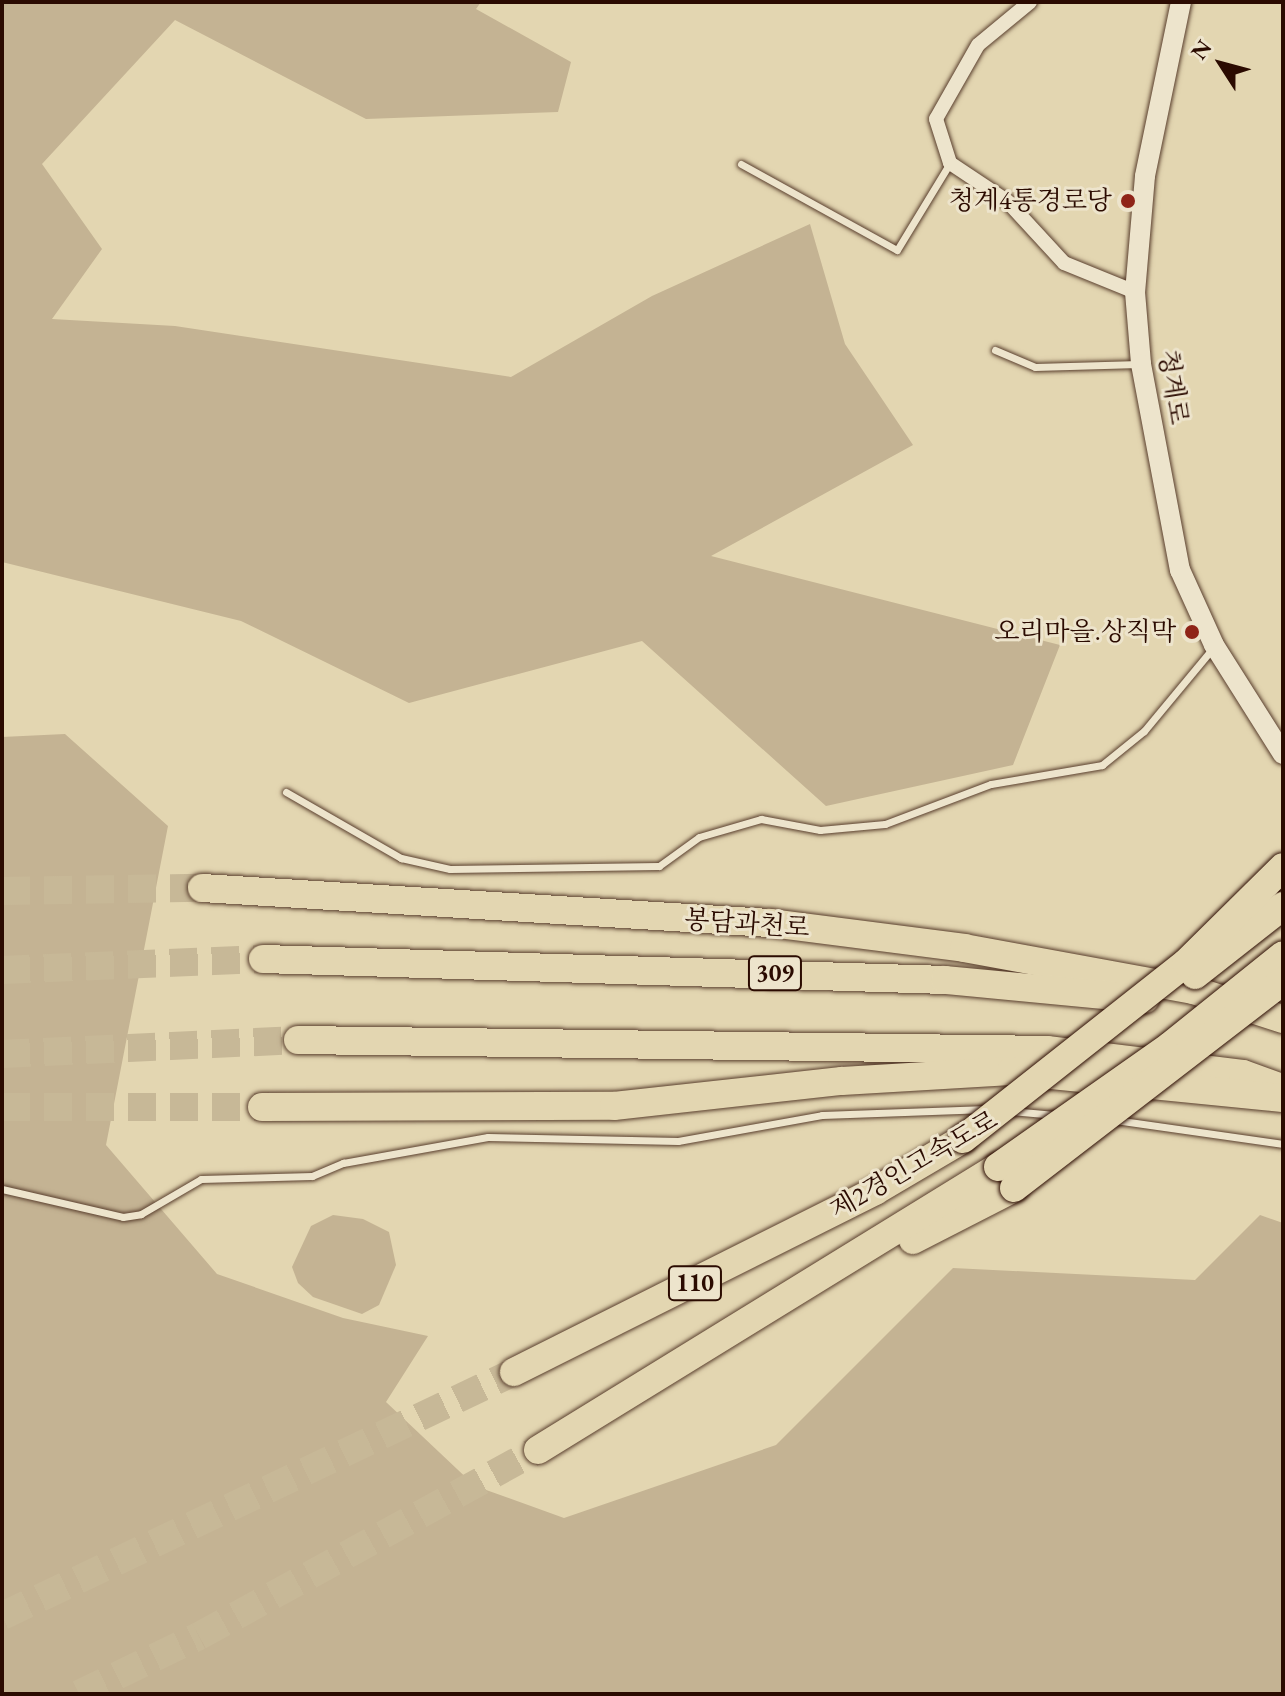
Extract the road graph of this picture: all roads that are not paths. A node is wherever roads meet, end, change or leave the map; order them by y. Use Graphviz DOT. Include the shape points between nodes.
graph roads {
  1 [pos="1030,2"];
  2 [pos="1181,2"];
  3 [pos="950,163"];
  4 [pos="741,164"];
  5 [pos="1135,292"];
  6 [pos="995,350"];
  7 [pos="1141,364"];
  8 [pos="1214,645"];
  9 [pos="1283,754"];
  10 [pos="286,792"];
  11 [pos="1283,867"];
  12 [pos="202,888"];
  13 [pos="1283,906"];
  14 [pos="1283,955"];
  15 [pos="263,959"];
  16 [pos="1283,981"];
  17 [pos="1283,1019"];
  18 [pos="1283,1025"];
  19 [pos="298,1040"];
  20 [pos="1283,1088"];
  21 [pos="1283,1098"];
  22 [pos="262,1107"];
  23 [pos="963,1139"];
  24 [pos="1283,1144"];
  25 [pos="1006,1177"];
  26 [pos="2,1189"];
  27 [pos="514,1372"];
  28 [pos="538,1450"];
  1 -- 3 [label="street" via="978,45 936,119"];
  2 -- 5 [label="street, 청계로" via="1145,176"];
  3 -- 4 [label="lane" via="897,250"];
  3 -- 5 [label="street" via="1007,201 1064,263"];
  5 -- 7 [label="street, 청계로"];
  6 -- 7 [label="lane" via="1035,367"];
  7 -- 8 [label="street, 청계로" via="1180,570"];
  8 -- 9 [label="street, 청계로"];
  8 -- 10 [label="lane" via="1144,731 1102,765 991,784 885,824 820,830 761,819 699,837 659,866 450,869 401,858"];
  11 -- 23 [label="highway, bridge" via="1186,963"];
  12 -- 17 [label="highway, 봉담과천로" via="785,925 964,948 1193,990"];
  13 -- 23 [label="highway, 제2경인고속도로 / 110, bridge" via="1036,1093"];
  14 -- 25 [label="highway, 제2경인고속도로 / 110, bridge"];
  15 -- 18 [label="highway, 봉담과천로 / 309" via="945,980 1126,996"];
  16 -- 25 [label="highway, bridge"];
  19 -- 20 [label="highway" via="1047,1050 1243,1074"];
  21 -- 22 [label="highway" via="1011,1071 842,1081 614,1106"];
  23 -- 27 [label="highway, 제2경인고속도로 / 110" via="875,1191"];
  24 -- 26 [label="lane" via="1147,1122 963,1107 822,1115 678,1141 488,1137 343,1163 312,1176 201,1179 141,1214 123,1217"];
  25 -- 28 [label="highway, 제2경인고속도로 / 110"];
}
